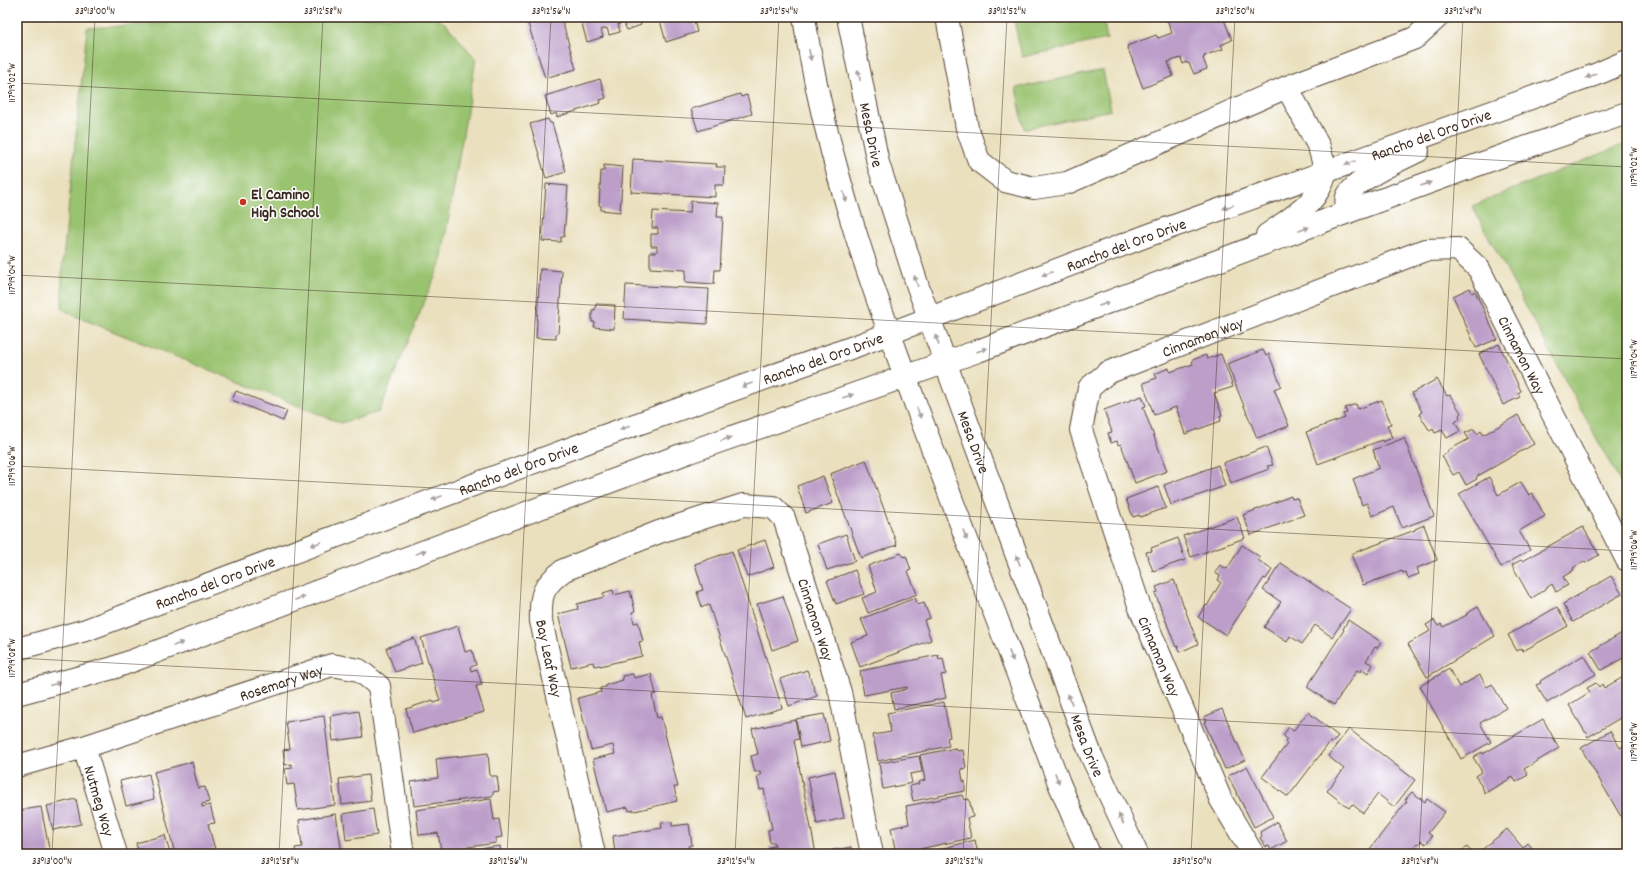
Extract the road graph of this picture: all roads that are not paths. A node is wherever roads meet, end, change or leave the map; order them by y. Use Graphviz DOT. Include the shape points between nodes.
graph roads {
  1 [pos="804,17"];
  2 [pos="848,17"];
  3 [pos="947,17"];
  4 [pos="1438,17"];
  5 [pos="1627,61"];
  6 [pos="1287,87"];
  7 [pos="1488,113"];
  8 [pos="1627,113"];
  9 [pos="1326,172"];
  10 [pos="1348,212"];
  11 [pos="1244,252"];
  12 [pos="929,318"];
  13 [pos="889,333"];
  14 [pos="945,362"];
  15 [pos="905,377"];
  16 [pos="659,532"];
  17 [pos="1627,560"];
  18 [pos="17,650"];
  19 [pos="17,694"];
  20 [pos="84,747"];
  21 [pos="17,766"];
  22 [pos="116,854"];
  23 [pos="403,854"];
  24 [pos="594,854"];
  25 [pos="872,854"];
  26 [pos="1089,854"];
  27 [pos="1137,854"];
  28 [pos="1253,854"];
  1 -- 13 [label="main road, one-way" via="809,54 834,159"];
  12 -- 2 [label="main road, Mesa Drive, one-way" via="878,163"];
  3 -- 6 [label="main road" via="967,128 979,161 1006,181 1034,188 1067,183"];
  4 -- 6 [label="main road" via="1415,38"];
  5 -- 7 [label="main road, Rancho del Oro Drive, one-way"];
  6 -- 9 [label="main road" via="1319,147"];
  7 -- 9 [label="main road, Rancho del Oro Drive, one-way"];
  7 -- 10 [label="main road" via="1366,178 1346,197"];
  10 -- 8 [label="main road, one-way"];
  9 -- 11 [label="main road" via="1323,185 1310,204"];
  9 -- 12 [label="main road, Rancho del Oro Drive, one-way"];
  11 -- 10 [label="main road, one-way"];
  14 -- 11 [label="main road, one-way"];
  12 -- 13 [label="main road, Rancho del Oro Drive"];
  14 -- 12 [label="main road, Mesa Drive, one-way"];
  13 -- 15 [label="main road"];
  13 -- 18 [label="main road, Rancho del Oro Drive, one-way" via="601,437 86,630"];
  14 -- 15 [label="main road"];
  27 -- 14 [label="main road, Mesa Drive, one-way" via="1091,755"];
  19 -- 15 [label="main road, one-way" via="113,668 689,452"];
  15 -- 26 [label="main road, one-way" via="1059,783"];
  16 -- 24 [label="main road, Bay Leaf Way" via="564,570 551,580 540,600 541,621"];
  16 -- 25 [label="main road, Cinnamon Way" via="743,505 772,507 784,518 840,692"];
  17 -- 28 [label="main road, Cinnamon Way" via="1478,269 1458,249 1425,250 1107,374 1089,388 1081,430 1140,608 1221,800"];
  20 -- 21 [label="main road, Rosemary Way"];
  20 -- 22 [label="main road, Nutmeg Way"];
  20 -- 23 [label="main road, Rosemary Way" via="332,665 359,670 379,686"];
}
